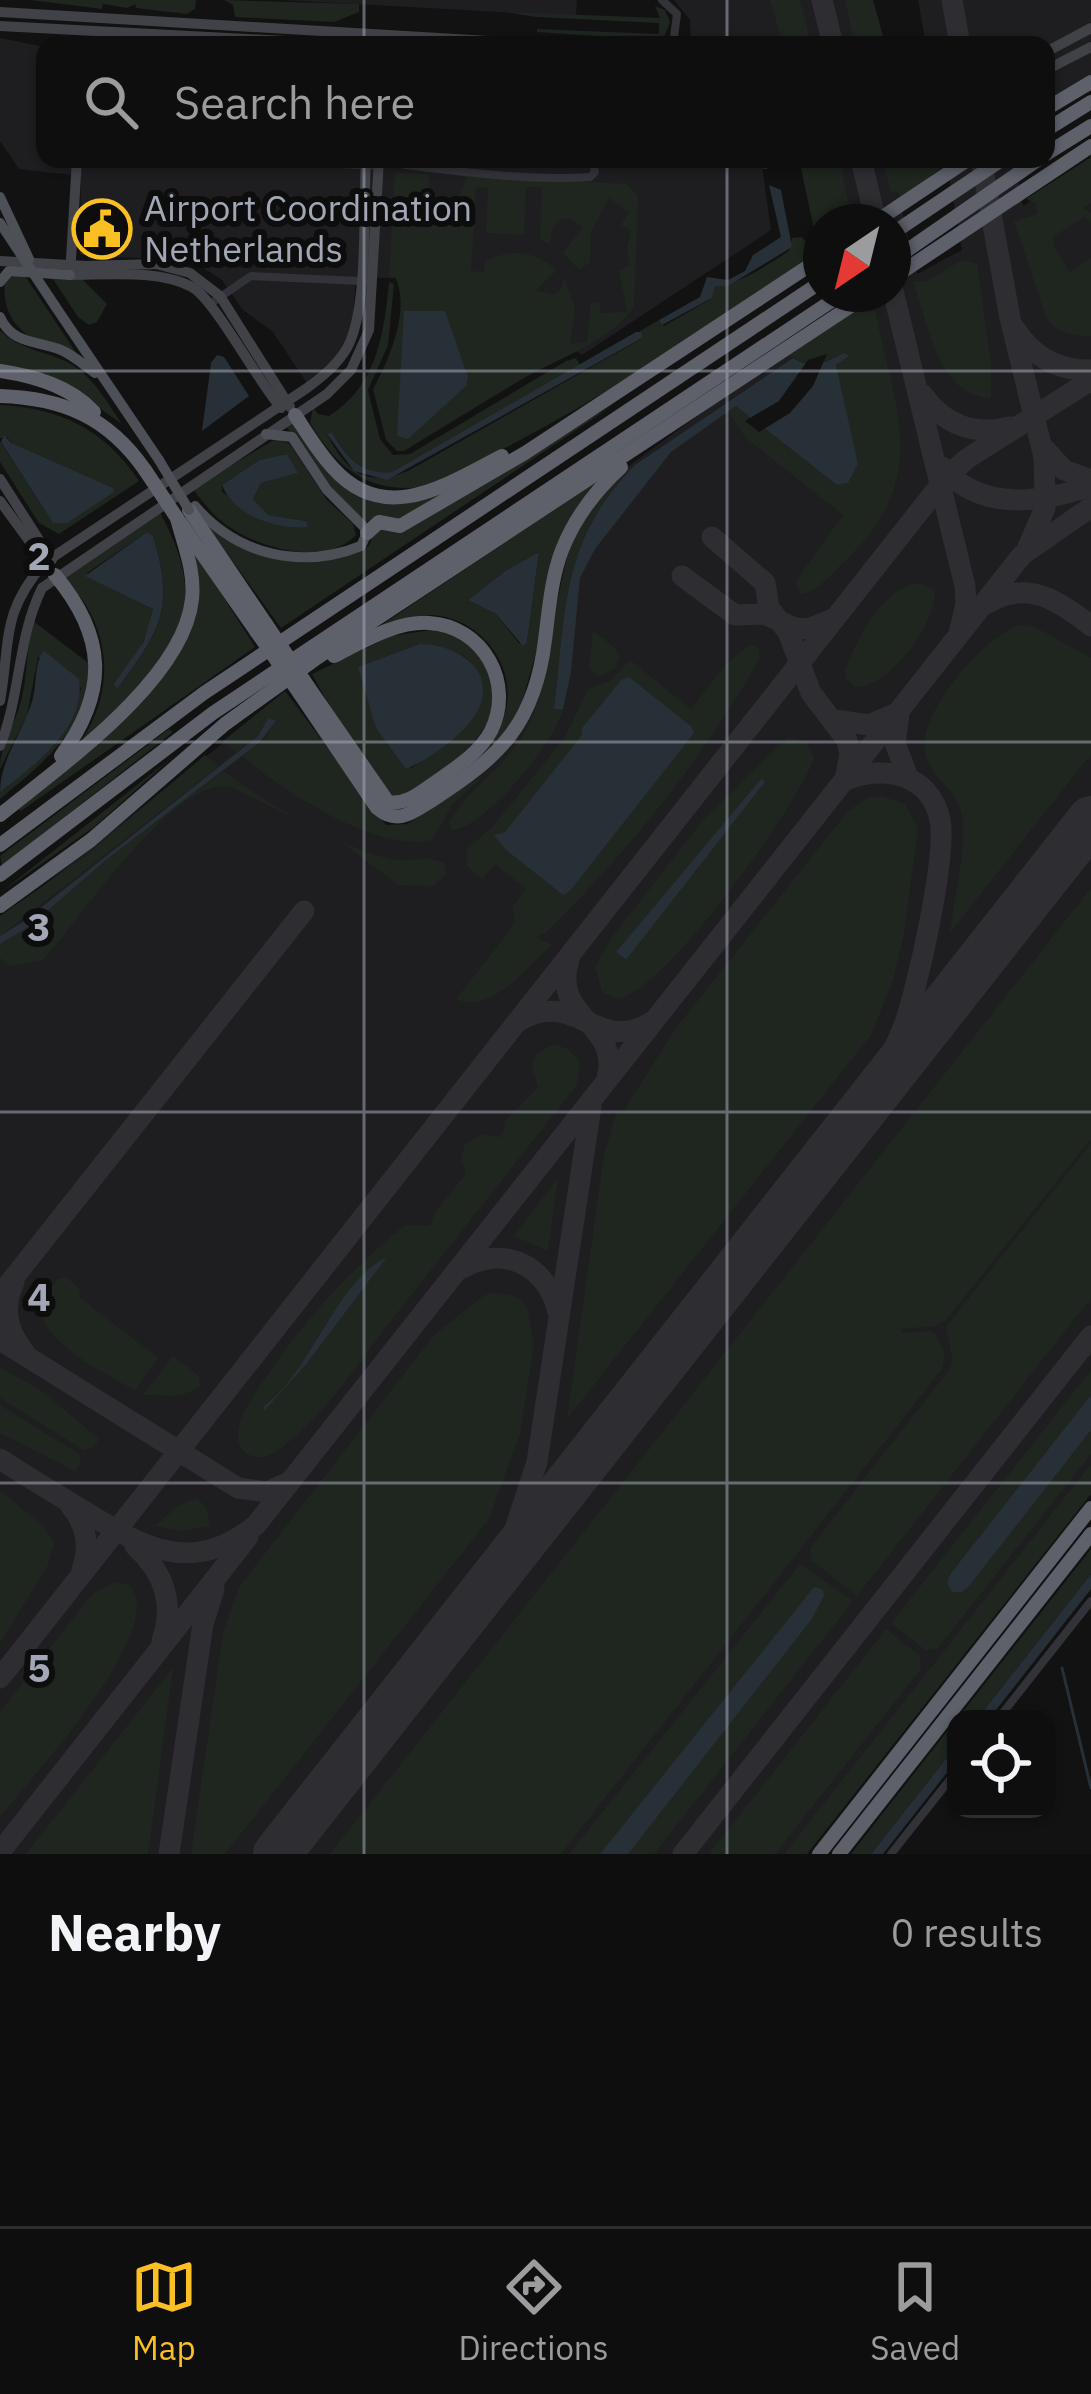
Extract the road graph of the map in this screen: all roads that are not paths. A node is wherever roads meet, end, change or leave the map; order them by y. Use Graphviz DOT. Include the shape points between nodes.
graph roads {
  1 [pos="662,0"];
  2 [pos="0,12"];
  3 [pos="76,16"];
  4 [pos="0,26"];
  5 [pos="1091,28"];
  6 [pos="85,31"];
  7 [pos="207,32"];
  8 [pos="85,36"];
  9 [pos="254,36"];
  10 [pos="270,36"];
  11 [pos="675,36"];
  12 [pos="1091,46"];
  13 [pos="1055,47"];
  14 [pos="1055,65"];
  15 [pos="1091,82"];
  16 [pos="1091,102"];
  17 [pos="1055,104"];
  18 [pos="1055,124"];
  19 [pos="1091,126"];
  20 [pos="1091,146"];
  21 [pos="1055,149"];
  22 [pos="76,168"];
  23 [pos="371,168"];
  24 [pos="372,168"];
  25 [pos="443,168"];
  26 [pos="594,168"];
  27 [pos="956,168"];
  28 [pos="990,168"];
  29 [pos="1026,168"];
  30 [pos="0,197"];
  31 [pos="902,204"];
  32 [pos="911,221"];
  33 [pos="0,223"];
  34 [pos="911,248"];
  35 [pos="0,262"];
  36 [pos="911,266"];
  37 [pos="31,268"];
  38 [pos="70,270"];
  39 [pos="803,270"];
  40 [pos="360,281"];
  41 [pos="0,282"];
  42 [pos="803,294"];
  43 [pos="215,300"];
  44 [pos="815,312"];
  45 [pos="842,312"];
  46 [pos="0,317"];
  47 [pos="0,371"];
  48 [pos="103,378"];
  49 [pos="263,387"];
  50 [pos="0,396"];
  51 [pos="294,404"];
  52 [pos="260,418"];
  53 [pos="574,420"];
  54 [pos="114,433"];
  55 [pos="266,434"];
  56 [pos="660,434"];
  57 [pos="0,479"];
  58 [pos="0,501"];
  59 [pos="187,511"];
  60 [pos="367,533"];
  61 [pos="50,566"];
  62 [pos="277,687"];
  63 [pos="304,692"];
  64 [pos="0,700"];
  65 [pos="0,746"];
  66 [pos="49,775"];
  67 [pos="0,815"];
  68 [pos="0,845"];
  69 [pos="0,875"];
  70 [pos="0,906"];
  71 [pos="1091,1508"];
  72 [pos="1091,1534"];
  73 [pos="1091,1601"];
  74 [pos="1005,1710"];
  75 [pos="947,1783"];
  76 [pos="819,1854"];
  77 [pos="839,1854"];
  78 [pos="891,1854"];
  1 -- 11 [label="street" via="677,14"];
  2 -- 3 [label="street"];
  3 -- 6 [label="street"];
  3 -- 7 [label="street"];
  4 -- 6 [label="street"];
  5 -- 13 [label="street"];
  6 -- 7 [label="street"];
  6 -- 8 [label="street"];
  7 -- 9 [label="street"];
  7 -- 10 [label="street"];
  12 -- 14 [label="street"];
  15 -- 17 [label="highway"];
  16 -- 18 [label="highway"];
  19 -- 21 [label="highway"];
  20 -- 36 [label="highway"];
  22 -- 38 [label="street"];
  23 -- 40 [label="street"];
  24 -- 51 [label="street" via="369,330 351,370 327,394"];
  25 -- 26 [label="street" via="569,178 590,177"];
  27 -- 31 [label="highway"];
  28 -- 32 [label="highway"];
  29 -- 34 [label="highway"];
  30 -- 37 [label="main road, bridge"];
  33 -- 37 [label="main road, bridge"];
  35 -- 38 [label="street"];
  37 -- 48 [label="main road, bridge"];
  38 -- 41 [label="main road" via="9,271"];
  38 -- 43 [label="street" via="179,281"];
  39 -- 53 [label="highway"];
  40 -- 43 [label="street" via="251,275"];
  40 -- 51 [label="street" via="348,346"];
  42 -- 68 [label="highway" via="204,693"];
  43 -- 49 [label="street"];
  43 -- 51 [label="street"];
  44 -- 69 [label="highway" via="213,713"];
  45 -- 56 [label="highway"];
  46 -- 48 [label="main road" via="20,340 67,352"];
  47 -- 54 [label="highway" via="69,393"];
  48 -- 59 [label="main road, bridge"];
  49 -- 51 [label="street"];
  49 -- 52 [label="street"];
  50 -- 54 [label="highway" via="64,404"];
  51 -- 52 [label="street"];
  51 -- 53 [label="highway" via="333,469 356,488 388,497 439,488"];
  51 -- 55 [label="street"];
  52 -- 61 [label="street"];
  53 -- 60 [label="highway" via="400,526 379,522"];
  54 -- 59 [label="highway, bridge"];
  55 -- 60 [label="main road" via="292,437"];
  55 -- 61 [label="street"];
  56 -- 62 [label="highway"];
  56 -- 63 [label="highway" via="605,483 572,528 552,587 537,685 511,737 482,768 406,816 389,817"];
  57 -- 61 [label="street"];
  58 -- 61 [label="street"];
  59 -- 60 [label="main road" via="278,555 349,551"];
  59 -- 63 [label="highway, bridge" via="192,534"];
  59 -- 66 [label="highway" via="193,581 180,642 146,687"];
  61 -- 64 [label="street" via="20,595 10,621"];
  61 -- 65 [label="street" via="25,630 15,705"];
  61 -- 66 [label="highway" via="86,617 95,666 82,726"];
  62 -- 63 [label="highway" via="388,631 429,623 463,633 483,650 500,700 474,753 398,803 382,797"];
  62 -- 70 [label="highway"];
  66 -- 67 [label="highway"];
  71 -- 76 [label="highway"];
  72 -- 77 [label="highway"];
  73 -- 74 [label="street"];
  75 -- 78 [label="street"];
}
